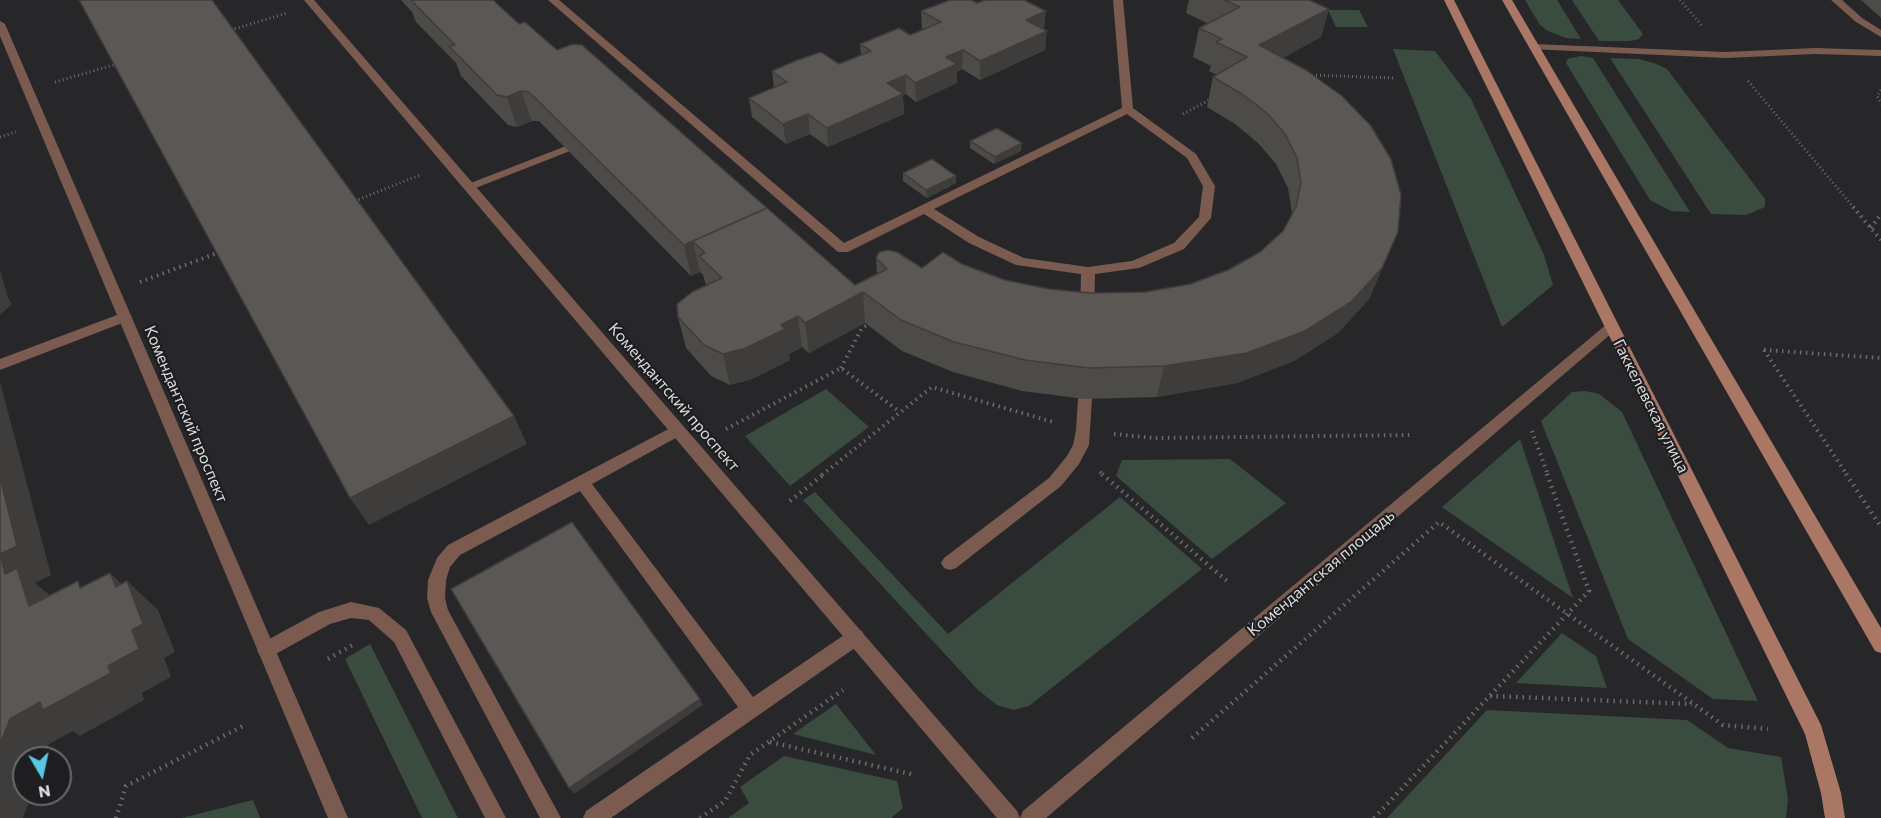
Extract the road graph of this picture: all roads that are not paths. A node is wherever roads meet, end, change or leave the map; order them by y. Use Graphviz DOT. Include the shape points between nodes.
graph roads {
  1 [pos="553,0"];
  2 [pos="1118,0"];
  3 [pos="1449,0"];
  4 [pos="1507,0"];
  5 [pos="1836,0"];
  6 [pos="311,3"];
  7 [pos="0,24"];
  8 [pos="1881,34"];
  9 [pos="1534,47"];
  10 [pos="1881,53"];
  11 [pos="1128,109"];
  12 [pos="566,149"];
  13 [pos="469,186"];
  14 [pos="925,209"];
  15 [pos="1088,271"];
  16 [pos="125,317"];
  17 [pos="1086,324"];
  18 [pos="1612,327"];
  19 [pos="0,365"];
  20 [pos="1084,399"];
  21 [pos="678,429"];
  22 [pos="582,482"];
  23 [pos="950,564"];
  24 [pos="856,637"];
  25 [pos="1881,645"];
  26 [pos="266,650"];
  27 [pos="751,709"];
  28 [pos="338,818"];
  29 [pos="496,818"];
  30 [pos="551,818"];
  31 [pos="593,818"];
  32 [pos="1010,818"];
  33 [pos="1030,818"];
  34 [pos="1835,818"];
  1 -- 14 [label="street" via="672,109 843,249"];
  2 -- 11 [label="street"];
  3 -- 18 [label="main road, Гаккелевская улица"];
  4 -- 9 [label="main road"];
  5 -- 8 [label="street"];
  6 -- 13 [label="street, Комендантский проспект"];
  7 -- 16 [label="street, Комендантский проспект"];
  9 -- 10 [label="street" via="1726,55"];
  9 -- 25 [label="main road"];
  11 -- 14 [label="street"];
  11 -- 15 [label="street" via="1192,156 1209,186 1205,218 1179,246 1134,265"];
  12 -- 13 [label="street"];
  13 -- 21 [label="street, Комендантский проспект"];
  14 -- 15 [label="street" via="974,240 1021,262"];
  15 -- 17 [label="street"];
  16 -- 19 [label="street"];
  16 -- 26 [label="street, Комендантский проспект"];
  18 -- 33 [label="street, Комендантская площадь"];
  18 -- 34 [label="main road, Гаккелевская улица" via="1814,732"];
  20 -- 23 [label="street" via="1084,430 1073,460 1055,482"];
  21 -- 22 [label="street"];
  21 -- 24 [label="street, Комендантский проспект"];
  22 -- 27 [label="street"];
  22 -- 30 [label="street" via="454,550 443,563 437,580 440,612"];
  24 -- 27 [label="street"];
  24 -- 32 [label="street, Комендантский проспект"];
  26 -- 28 [label="street, Комендантский проспект"];
  26 -- 29 [label="street" via="325,618 351,610 373,613 399,636"];
  27 -- 31 [label="street"];
}
